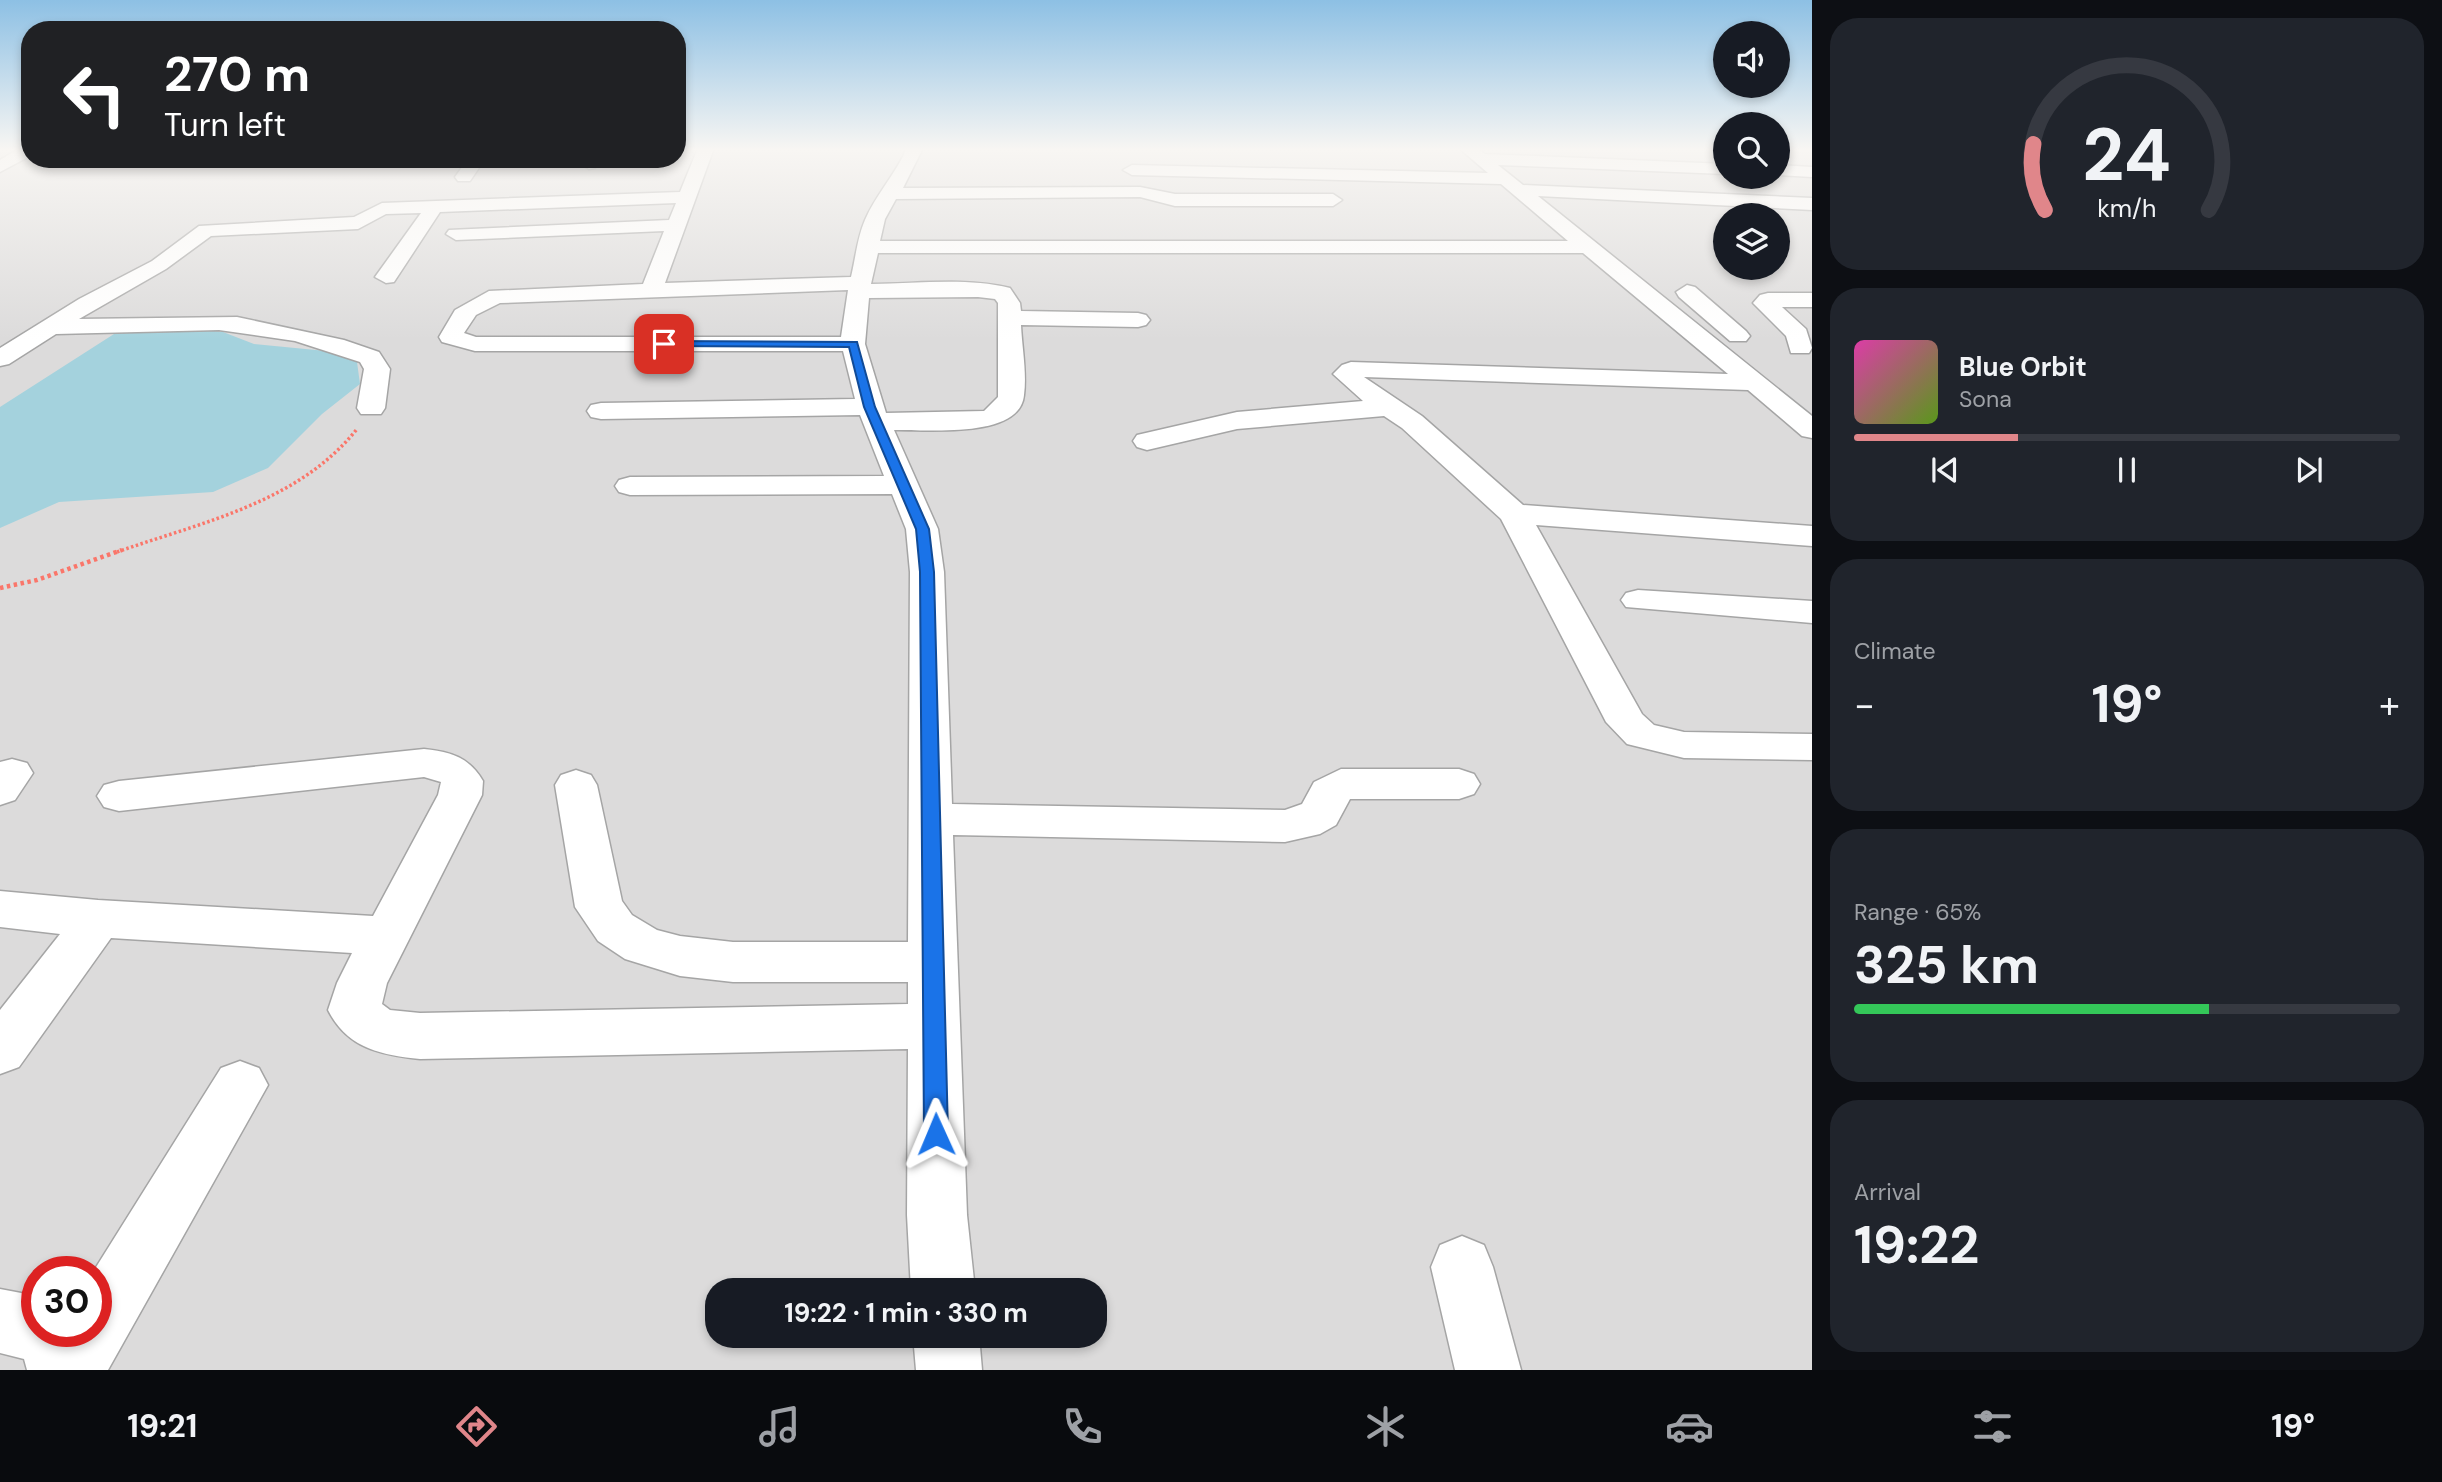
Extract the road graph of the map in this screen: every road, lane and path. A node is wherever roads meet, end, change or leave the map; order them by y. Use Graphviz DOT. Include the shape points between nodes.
graph roads {
  1 [pos="375,212"];
  2 [pos="431,212"];
  3 [pos="683,212"];
  4 [pos="880,212"];
  5 [pos="1543,212"];
  6 [pos="678,225"];
  7 [pos="1125,229"];
  8 [pos="456,234"];
  9 [pos="1142,247"];
  10 [pos="1586,247"];
  11 [pos="992,263"];
  12 [pos="863,270"];
  13 [pos="386,277"];
  14 [pos="652,288"];
  15 [pos="1687,292"];
  16 [pos="1812,300"];
  17 [pos="1009,318"];
  18 [pos="1138,320"];
  19 [pos="51,327"];
  20 [pos="1707,343"];
  21 [pos="853,344"];
  22 [pos="1806,349"];
  23 [pos="0,359"];
  24 [pos="1769,363"];
  25 [pos="1391,407"];
  26 [pos="372,408"];
  27 [pos="601,411"];
  28 [pos="873,415"];
  29 [pos="1809,425"];
  30 [pos="1147,441"];
  31 [pos="904,485"];
  32 [pos="630,486"];
  33 [pos="1514,514"];
  34 [pos="1812,536"];
  35 [pos="0,588"];
  36 [pos="1638,600"];
  37 [pos="1812,612"];
  38 [pos="1812,747"];
  39 [pos="1459,784"];
  40 [pos="576,785"];
  41 [pos="119,796"];
  42 [pos="930,819"];
  43 [pos="0,909"];
  44 [pos="98,919"];
  45 [pos="387,936"];
  46 [pos="933,962"];
  47 [pos="935,1026"];
  48 [pos="0,1051"];
  49 [pos="240,1085"];
  50 [pos="1462,1267"];
  51 [pos="942,1278"];
  52 [pos="112,1301"];
  53 [pos="0,1321"];
  54 [pos="21,1326"];
  55 [pos="55,1347"];
  56 [pos="85,1347"];
  57 [pos="947,1348"];
  58 [pos="60,1370"];
  59 [pos="71,1370"];
  60 [pos="949,1370"];
  61 [pos="1488,1370"];
  1 -- 19 [label="street" via="358,223 206,230 159,265"];
  2 -- 13 [label="street"];
  3 -- 6 [label="street"];
  4 -- 12 [label="street"];
  5 -- 10 [label="street"];
  6 -- 8 [label="street" via="492,242"];
  6 -- 14 [label="street"];
  7 -- 9 [label="street"];
  9 -- 10 [label="street"];
  9 -- 12 [label="street" via="1011,240"];
  10 -- 20 [label="street"];
  11 -- 12 [label="street"];
  12 -- 14 [label="street"];
  12 -- 17 [label="street" via="993,291 1007,298"];
  12 -- 21 [label="street"];
  14 -- 21 [label="street" via="497,296 457,318 451,337 475,344"];
  15 -- 24 [label="street"];
  16 -- 22 [label="street" via="1764,303 1793,327"];
  17 -- 18 [label="street"];
  17 -- 28 [label="street" via="1012,397 999,415 987,419"];
  19 -- 23 [label="street"];
  19 -- 26 [label="street" via="219,323 258,327 370,357 377,369"];
  20 -- 24 [label="street"];
  20 -- 24 [label="street"];
  21 -- 28 [label="street"];
  22 -- 24 [label="street"];
  24 -- 25 [label="street" via="1363,369 1346,374"];
  24 -- 29 [label="street"];
  25 -- 30 [label="street" via="1225,421"];
  25 -- 33 [label="street"];
  26 -- 35 [label="path" via="347,442 298,485 62,571"];
  27 -- 28 [label="street"];
  28 -- 31 [label="street"];
  31 -- 32 [label="street"];
  31 -- 42 [label="street" via="922,529 927,572"];
  33 -- 34 [label="street"];
  33 -- 38 [label="street" via="1626,722 1641,735 1684,745"];
  36 -- 37 [label="street"];
  39 -- 42 [label="street" via="1341,784 1329,792 1320,814 1285,826"];
  40 -- 46 [label="street" via="599,907 615,928 642,945 680,956 733,962"];
  41 -- 45 [label="street" via="445,765 463,782 460,795"];
  42 -- 46 [label="street"];
  43 -- 44 [label="street"];
  44 -- 45 [label="street"];
  44 -- 48 [label="street"];
  45 -- 47 [label="street" via="354,1010 366,1026 387,1033"];
  46 -- 47 [label="street"];
  47 -- 51 [label="street"];
  49 -- 52 [label="street"];
  50 -- 61 [label="street"];
  53 -- 54 [label="street"];
  55 -- 58 [label="street"];
  56 -- 59 [label="street"];
  57 -- 60 [label="street"];
}
